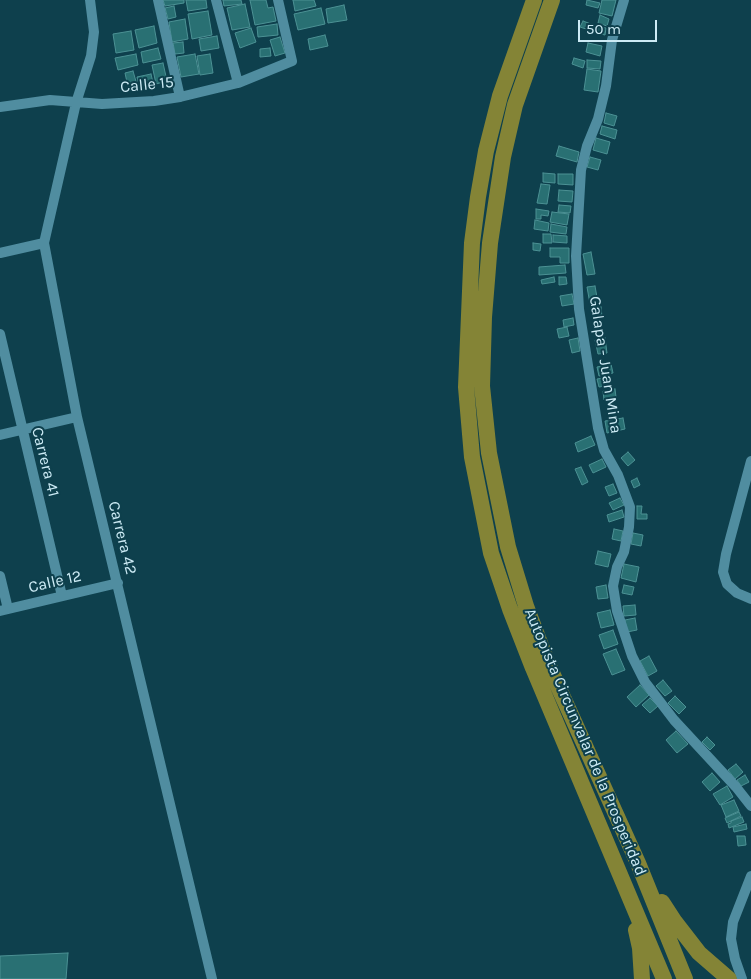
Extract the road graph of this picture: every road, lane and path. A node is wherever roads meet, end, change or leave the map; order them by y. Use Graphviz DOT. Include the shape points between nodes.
graph roads {
  1 [pos="90,0"];
  2 [pos="158,0"];
  3 [pos="216,0"];
  4 [pos="278,0"];
  5 [pos="534,0"];
  6 [pos="552,0"];
  7 [pos="624,0"];
  8 [pos="238,83"];
  9 [pos="180,97"];
  10 [pos="76,103"];
  11 [pos="0,106"];
  12 [pos="44,243"];
  13 [pos="0,253"];
  14 [pos="0,334"];
  15 [pos="77,417"];
  16 [pos="22,430"];
  17 [pos="0,435"];
  18 [pos="751,461"];
  19 [pos="0,576"];
  20 [pos="118,583"];
  21 [pos="62,596"];
  22 [pos="751,599"];
  23 [pos="4,610"];
  24 [pos="751,806"];
  25 [pos="638,863"];
  26 [pos="619,873"];
  27 [pos="751,876"];
  28 [pos="212,979"];
  29 [pos="642,979"];
  30 [pos="664,979"];
  31 [pos="685,979"];
  32 [pos="729,979"];
  33 [pos="742,979"];
  1 -- 10 [label="street, Carrera 42" via="94,32 92,56"];
  2 -- 9 [label="street"];
  3 -- 8 [label="street"];
  4 -- 8 [label="street, Calle 15" via="292,61"];
  5 -- 26 [label="highway, Autopista Circunvalar de la Prosperidad" via="500,96 478,197 468,317 468,422 491,553 502,588"];
  6 -- 25 [label="highway, Autopista Circunvalar de la Prosperidad" via="515,105 503,157 490,243 484,318 483,395 497,498 526,606 548,664"];
  7 -- 24 [label="street, Galapa - Juan Mina" via="612,40 598,119 580,170 576,256 579,309 598,428 604,450 630,506 624,552 613,586 617,611 632,656 645,682 674,720"];
  8 -- 9 [label="street, Calle 15"];
  9 -- 10 [label="street, Calle 15" via="128,103"];
  10 -- 11 [label="street, Calle 15" via="50,100"];
  10 -- 12 [label="street, Carrera 42"];
  12 -- 13 [label="street"];
  12 -- 15 [label="street, Carrera 42"];
  14 -- 16 [label="street, Carrera 41"];
  15 -- 16 [label="street"];
  15 -- 20 [label="street, Carrera 42"];
  16 -- 17 [label="street"];
  16 -- 21 [label="street, Carrera 41"];
  18 -- 22 [label="street" via="723,572 727,584 736,593"];
  19 -- 23 [label="street"];
  20 -- 21 [label="street, Calle 12"];
  20 -- 28 [label="street, Carrera 42"];
  21 -- 23 [label="street, Calle 12"];
  25 -- 31 [label="highway, Autopista Circunvalar de la Prosperidad"];
  25 -- 32 [label="highway" via="699,953"];
  26 -- 29 [label="highway" via="634,919"];
  26 -- 30 [label="highway, Autopista Circunvalar de la Prosperidad"];
  27 -- 33 [label="street" via="733,922 731,939"];
}
